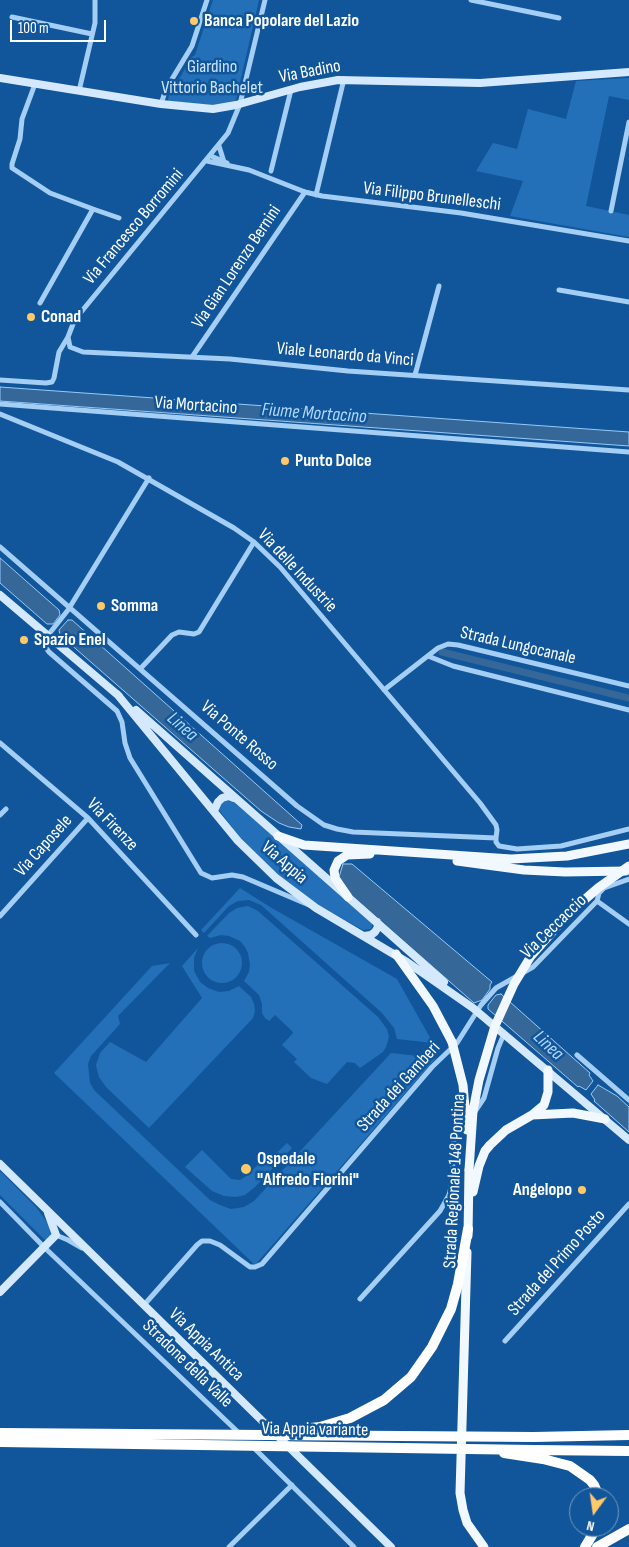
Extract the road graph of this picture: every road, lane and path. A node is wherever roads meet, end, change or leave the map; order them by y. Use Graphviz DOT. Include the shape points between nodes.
graph roads {
  1 [pos="95,0"];
  2 [pos="207,0"];
  3 [pos="265,0"];
  4 [pos="470,0"];
  5 [pos="12,17"];
  6 [pos="559,18"];
  7 [pos="92,34"];
  8 [pos="629,72"];
  9 [pos="0,78"];
  10 [pos="344,79"];
  11 [pos="35,84"];
  12 [pos="291,90"];
  13 [pos="79,91"];
  14 [pos="161,104"];
  15 [pos="240,104"];
  16 [pos="629,122"];
  17 [pos="219,146"];
  18 [pos="211,156"];
  19 [pos="207,161"];
  20 [pos="224,162"];
  21 [pos="234,167"];
  22 [pos="271,171"];
  23 [pos="304,192"];
  24 [pos="316,195"];
  25 [pos="93,209"];
  26 [pos="611,211"];
  27 [pos="119,218"];
  28 [pos="629,241"];
  29 [pos="439,286"];
  30 [pos="559,290"];
  31 [pos="629,302"];
  32 [pos="40,303"];
  33 [pos="68,337"];
  34 [pos="192,357"];
  35 [pos="416,375"];
  36 [pos="0,380"];
  37 [pos="629,390"];
  38 [pos="0,404"];
  39 [pos="0,414"];
  40 [pos="629,452"];
  41 [pos="149,478"];
  42 [pos="254,542"];
  43 [pos="0,547"];
  44 [pos="0,595"];
  45 [pos="69,608"];
  46 [pos="49,634"];
  47 [pos="428,656"];
  48 [pos="141,668"];
  49 [pos="629,686"];
  50 [pos="384,690"];
  51 [pos="117,694"];
  52 [pos="629,710"];
  53 [pos="0,743"];
  54 [pos="236,799"];
  55 [pos="6,809"];
  56 [pos="214,811"];
  57 [pos="0,815"];
  58 [pos="88,818"];
  59 [pos="629,829"];
  60 [pos="278,836"];
  61 [pos="496,838"];
  62 [pos="629,844"];
  63 [pos="629,866"];
  64 [pos="629,871"];
  65 [pos="276,878"];
  66 [pos="629,880"];
  67 [pos="265,887"];
  68 [pos="348,897"];
  69 [pos="597,901"];
  70 [pos="316,908"];
  71 [pos="0,916"];
  72 [pos="377,922"];
  73 [pos="629,924"];
  74 [pos="196,935"];
  75 [pos="364,936"];
  76 [pos="396,954"];
  77 [pos="477,1008"];
  78 [pos="504,1034"];
  79 [pos="577,1055"];
  80 [pos="548,1070"];
  81 [pos="629,1100"];
  82 [pos="532,1115"];
  83 [pos="605,1119"];
  84 [pos="629,1140"];
  85 [pos="0,1164"];
  86 [pos="469,1170"];
  87 [pos="0,1202"];
  88 [pos="629,1204"];
  89 [pos="47,1211"];
  90 [pos="468,1229"];
  91 [pos="56,1236"];
  92 [pos="44,1247"];
  93 [pos="93,1256"];
  94 [pos="0,1292"];
  95 [pos="360,1299"];
  96 [pos="144,1305"];
  97 [pos="506,1341"];
  98 [pos="0,1433"];
  99 [pos="226,1434"];
  100 [pos="629,1435"];
  101 [pos="0,1442"];
  102 [pos="629,1450"];
  103 [pos="534,1453"];
  104 [pos="292,1485"];
  105 [pos="594,1487"];
  106 [pos="629,1529"];
  107 [pos="229,1547"];
  108 [pos="354,1547"];
  109 [pos="391,1547"];
  110 [pos="484,1547"];
  111 [pos="597,1547"];
  1 -- 7 [label="street"];
  2 -- 14 [label="street" via="191,49"];
  3 -- 15 [label="street, Via Francesco Borromini"];
  4 -- 6 [label="street"];
  5 -- 7 [label="street"];
  7 -- 13 [label="street"];
  8 -- 10 [label="main road, Via Badino" via="480,83"];
  9 -- 11 [label="main road, Via Badino"];
  10 -- 12 [label="main road, Via Badino"];
  10 -- 24 [label="street"];
  11 -- 13 [label="main road, Via Badino"];
  11 -- 25 [label="street" via="22,119 12,168 50,193"];
  12 -- 15 [label="main road, Via Badino"];
  12 -- 22 [label="street"];
  13 -- 14 [label="main road, Via Badino"];
  14 -- 15 [label="main road, Via Badino" via="209,109"];
  15 -- 17 [label="street, Via Francesco Borromini" via="233,125"];
  16 -- 26 [label="street"];
  17 -- 18 [label="street, Via Francesco Borromini"];
  17 -- 20 [label="street"];
  18 -- 19 [label="street, Via Francesco Borromini"];
  18 -- 20 [label="street, Via Filippo Brunelleschi"];
  19 -- 21 [label="street, Via Filippo Brunelleschi"];
  19 -- 33 [label="street, Via Francesco Borromini" via="79,314"];
  20 -- 21 [label="street, Via Filippo Brunelleschi"];
  21 -- 23 [label="street, Via Filippo Brunelleschi"];
  23 -- 24 [label="street, Via Filippo Brunelleschi"];
  23 -- 34 [label="street, Via Gian Lorenzo Bernini"];
  24 -- 28 [label="street, Via Filippo Brunelleschi" via="449,211"];
  25 -- 27 [label="street"];
  25 -- 32 [label="street"];
  29 -- 35 [label="street"];
  30 -- 31 [label="street"];
  33 -- 34 [label="street, Viale Leonardo da Vinci" via="70,347 82,352"];
  33 -- 36 [label="street, Via Francesco Borromini" via="59,352 52,382"];
  34 -- 35 [label="street, Viale Leonardo da Vinci"];
  35 -- 37 [label="street, Viale Leonardo da Vinci"];
  38 -- 40 [label="street, Via Mortacino"];
  39 -- 41 [label="street, Via delle Industrie" via="97,452"];
  41 -- 42 [label="street, Via delle Industrie"];
  41 -- 45 [label="street"];
  42 -- 48 [label="street" via="200,630 194,634 174,634"];
  42 -- 50 [label="street, Via delle Industrie" via="280,567"];
  43 -- 45 [label="street, Via Ponte Rosso"];
  44 -- 46 [label="main road, Via Appia"];
  45 -- 46 [label="street"];
  45 -- 48 [label="street, Via Ponte Rosso"];
  46 -- 51 [label="main road, Via Appia"];
  46 -- 67 [label="street" via="44,644 47,650 119,714 130,758 199,872 212,878 243,877"];
  47 -- 49 [label="street, Strada Lungocanale" via="442,646 456,644"];
  47 -- 50 [label="street, Strada Lungocanale"];
  47 -- 52 [label="street" via="453,666"];
  48 -- 61 [label="street, Via Ponte Rosso" via="297,806 324,824 353,832"];
  50 -- 61 [label="street, Via delle Industrie" via="484,808 497,827"];
  51 -- 54 [label="main road, Via Appia"];
  51 -- 56 [label="main road, Via Appia"];
  53 -- 58 [label="street, Via Firenze"];
  54 -- 56 [label="main road" via="230,796 222,798"];
  54 -- 60 [label="main road, Via Appia"];
  55 -- 57 [label="street"];
  56 -- 65 [label="main road, Via Appia"];
  58 -- 71 [label="street, Via Caposele"];
  58 -- 74 [label="street, Via Firenze"];
  59 -- 61 [label="street" via="557,846 517,849 497,846"];
  60 -- 62 [label="main road" via="301,845 524,859 567,856"];
  60 -- 68 [label="main road, Via Appia"];
  63 -- 86 [label="main road, Strada Regionale 148 Pontina, bridge" via="568,914 534,952 518,977 495,1026 480,1074 473,1111"];
  64 -- 68 [label="main road" via="531,871 439,859 347,855 338,861 335,876"];
  65 -- 67 [label="street" via="273,885"];
  65 -- 70 [label="main road, Via Appia"];
  66 -- 69 [label="street" via="604,888"];
  67 -- 70 [label="street"];
  68 -- 72 [label="main road, Via Appia"];
  69 -- 73 [label="street, Via Ceccaccio"];
  69 -- 77 [label="street, Via Ceccaccio" via="533,967 496,988"];
  70 -- 75 [label="main road, Via Appia"];
  72 -- 75 [label="main road" via="375,932"];
  72 -- 77 [label="main road, Via Appia"];
  75 -- 76 [label="main road, Via Appia"];
  76 -- 77 [label="main road, Via Appia"];
  76 -- 86 [label="main road, bridge" via="433,1006 452,1042 463,1085"];
  77 -- 78 [label="main road, Via Appia"];
  77 -- 96 [label="street, Strada dei Gamberi" via="458,1043 432,1067 262,1264 250,1267 220,1245 202,1241"];
  78 -- 80 [label="main road, Via Appia"];
  78 -- 95 [label="street" via="484,1098 479,1108 456,1131 449,1195 440,1211"];
  79 -- 81 [label="street"];
  80 -- 82 [label="main road" via="546,1101"];
  80 -- 83 [label="main road, Via Appia"];
  82 -- 83 [label="main road" via="573,1113"];
  82 -- 90 [label="main road" via="513,1125 490,1145 482,1157"];
  83 -- 84 [label="main road, Via Appia"];
  85 -- 89 [label="main road, Via Appia Antica"];
  86 -- 90 [label="main road, Strada Regionale 148 Pontina"];
  87 -- 92 [label="street, Stradone della Valle"];
  88 -- 97 [label="street, Strada del Primo Posto"];
  89 -- 91 [label="main road"];
  89 -- 93 [label="main road, Via Appia Antica"];
  90 -- 99 [label="highway, bridge" via="458,1284 448,1316 424,1361 396,1391 366,1411 330,1425"];
  90 -- 110 [label="main road, Strada Regionale 148 Pontina, bridge" via="460,1493 468,1526"];
  91 -- 92 [label="main road"];
  91 -- 93 [label="street" via="73,1242"];
  92 -- 94 [label="main road"];
  92 -- 104 [label="street, Stradone della Valle"];
  93 -- 96 [label="main road, Via Appia Antica"];
  96 -- 109 [label="main road, Via Appia Antica"];
  98 -- 99 [label="highway, Via Appia variante, bridge"];
  99 -- 100 [label="highway, Via Appia variante, bridge"];
  101 -- 103 [label="highway, Via Appia variante, bridge" via="464,1448"];
  102 -- 103 [label="highway, Via Appia variante"];
  103 -- 105 [label="highway" via="579,1471"];
  104 -- 107 [label="street"];
  104 -- 108 [label="street, Stradone della Valle"];
  106 -- 111 [label="highway"];
}
